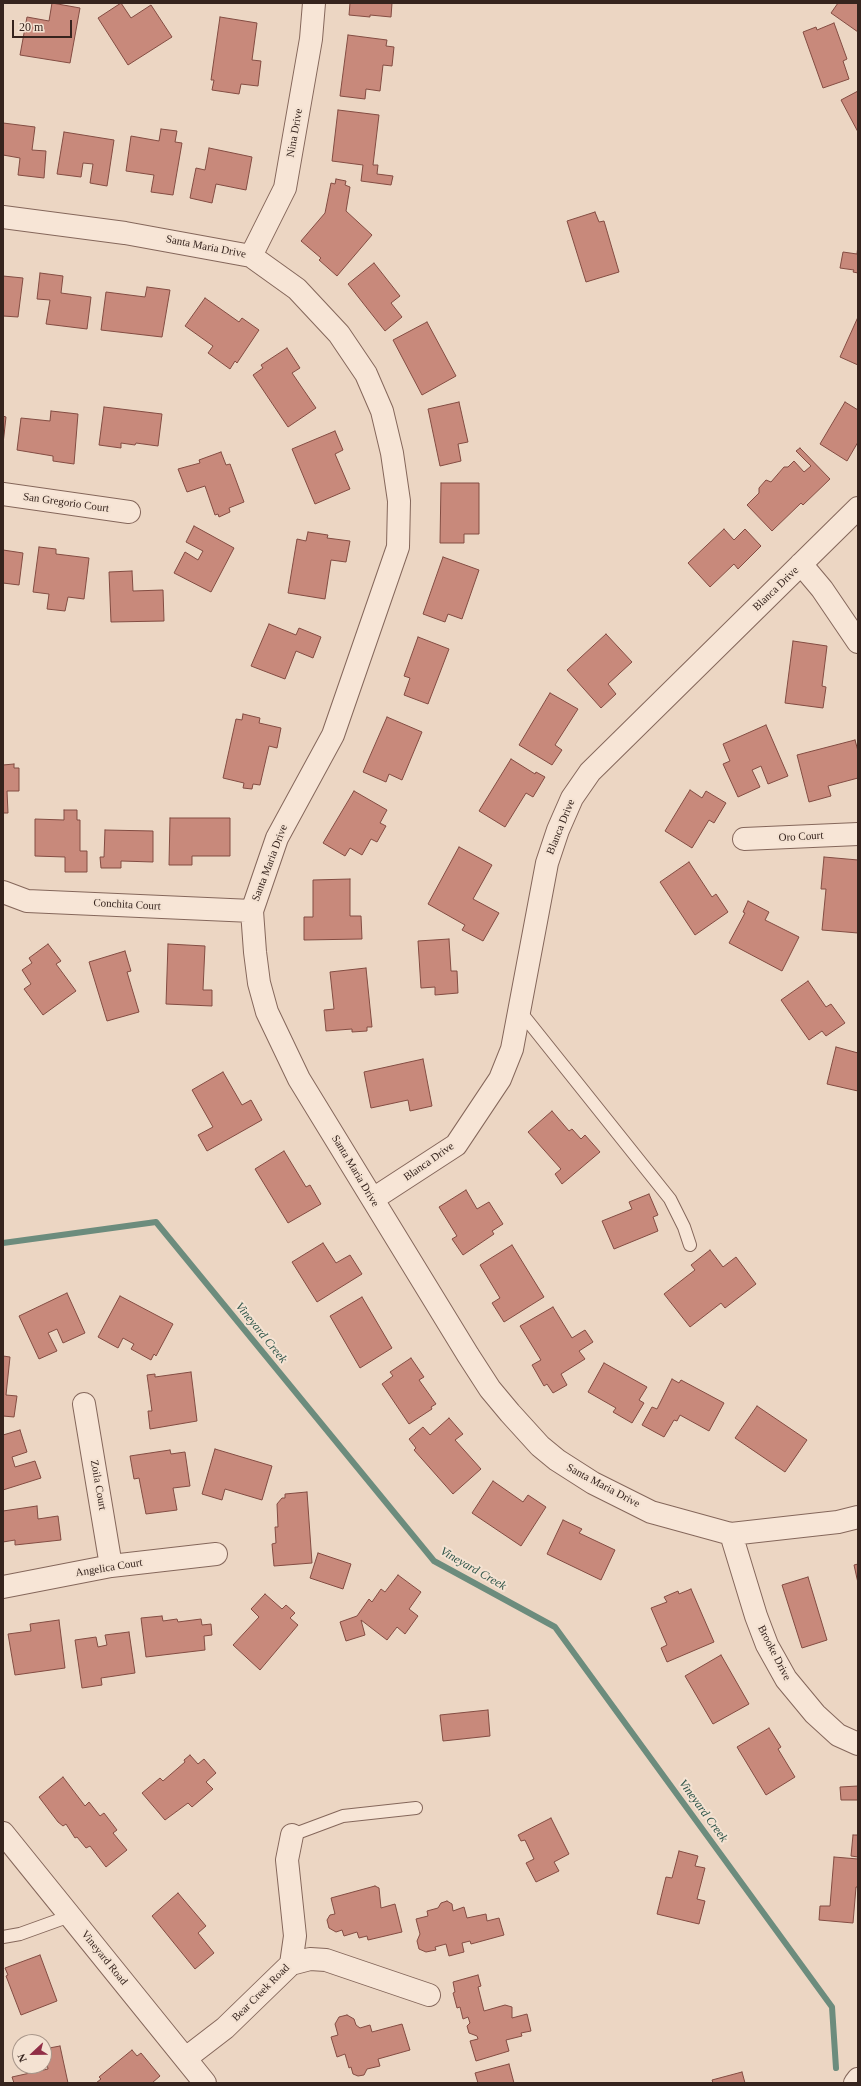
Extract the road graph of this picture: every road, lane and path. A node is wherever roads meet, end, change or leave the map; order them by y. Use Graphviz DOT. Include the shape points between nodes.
graph roads {
  1 [pos="314,3"];
  2 [pos="3,217"];
  3 [pos="252,256"];
  4 [pos="3,494"];
  5 [pos="858,508"];
  6 [pos="130,512"];
  7 [pos="802,564"];
  8 [pos="858,642"];
  9 [pos="858,834"];
  10 [pos="744,839"];
  11 [pos="3,892"];
  12 [pos="252,911"];
  13 [pos="519,1010"];
  14 [pos="373,1199"];
  15 [pos="690,1245"];
  16 [pos="84,1404"];
  17 [pos="858,1517"];
  18 [pos="731,1534"];
  19 [pos="216,1554"];
  20 [pos="111,1566"];
  21 [pos="3,1587"];
  22 [pos="858,1744"];
  23 [pos="416,1808"];
  24 [pos="3,1833"];
  25 [pos="292,1835"];
  26 [pos="70,1916"];
  27 [pos="3,1937"];
  28 [pos="291,1964"];
  29 [pos="429,1995"];
  30 [pos="186,2058"];
  31 [pos="858,2079"];
  32 [pos="205,2083"];
  33 [pos="855,2083"];
  1 -- 3 [label="street, Nina Drive" via="311,39 285,188"];
  2 -- 3 [label="street, Santa Maria Drive" via="125,233"];
  3 -- 12 [label="street, Santa Maria Drive" via="297,289 339,334 366,374 382,412 392,453 399,501 398,547 333,735 277,838"];
  4 -- 6 [label="street, San Gregorio Court"];
  5 -- 7 [label="street, Blanca Drive"];
  7 -- 8 [label="street"];
  7 -- 13 [label="street, Blanca Drive" via="590,772 572,798 547,863"];
  9 -- 10 [label="street, Oro Court"];
  11 -- 12 [label="street, Conchita Court" via="27,901"];
  12 -- 14 [label="street, Santa Maria Drive" via="259,984 267,1012 299,1079"];
  13 -- 14 [label="street, Blanca Drive" via="512,1049 500,1080 456,1145"];
  13 -- 15 [label="lane" via="670,1199"];
  14 -- 18 [label="street, Santa Maria Drive" via="490,1389 540,1446 573,1472 651,1512"];
  16 -- 20 [label="street, Zoila Court"];
  17 -- 18 [label="street, Santa Maria Drive" via="838,1522"];
  18 -- 22 [label="street, Brooke Drive" via="756,1616 767,1645 786,1679 815,1714 838,1735"];
  19 -- 20 [label="street, Angelica Court"];
  20 -- 21 [label="street, Angelica Court"];
  23 -- 25 [label="lane" via="343,1816"];
  24 -- 26 [label="street, Vineyard Road"];
  25 -- 28 [label="street, Bear Creek Road" via="286,1860 295,1936"];
  26 -- 27 [label="lane" via="20,1934"];
  26 -- 30 [label="street, Vineyard Road"];
  28 -- 29 [label="street" via="310,1959 326,1960"];
  28 -- 30 [label="street, Bear Creek Road" via="225,2028"];
  30 -- 32 [label="street, Vineyard Road"];
  31 -- 33 [label="street"];
}
